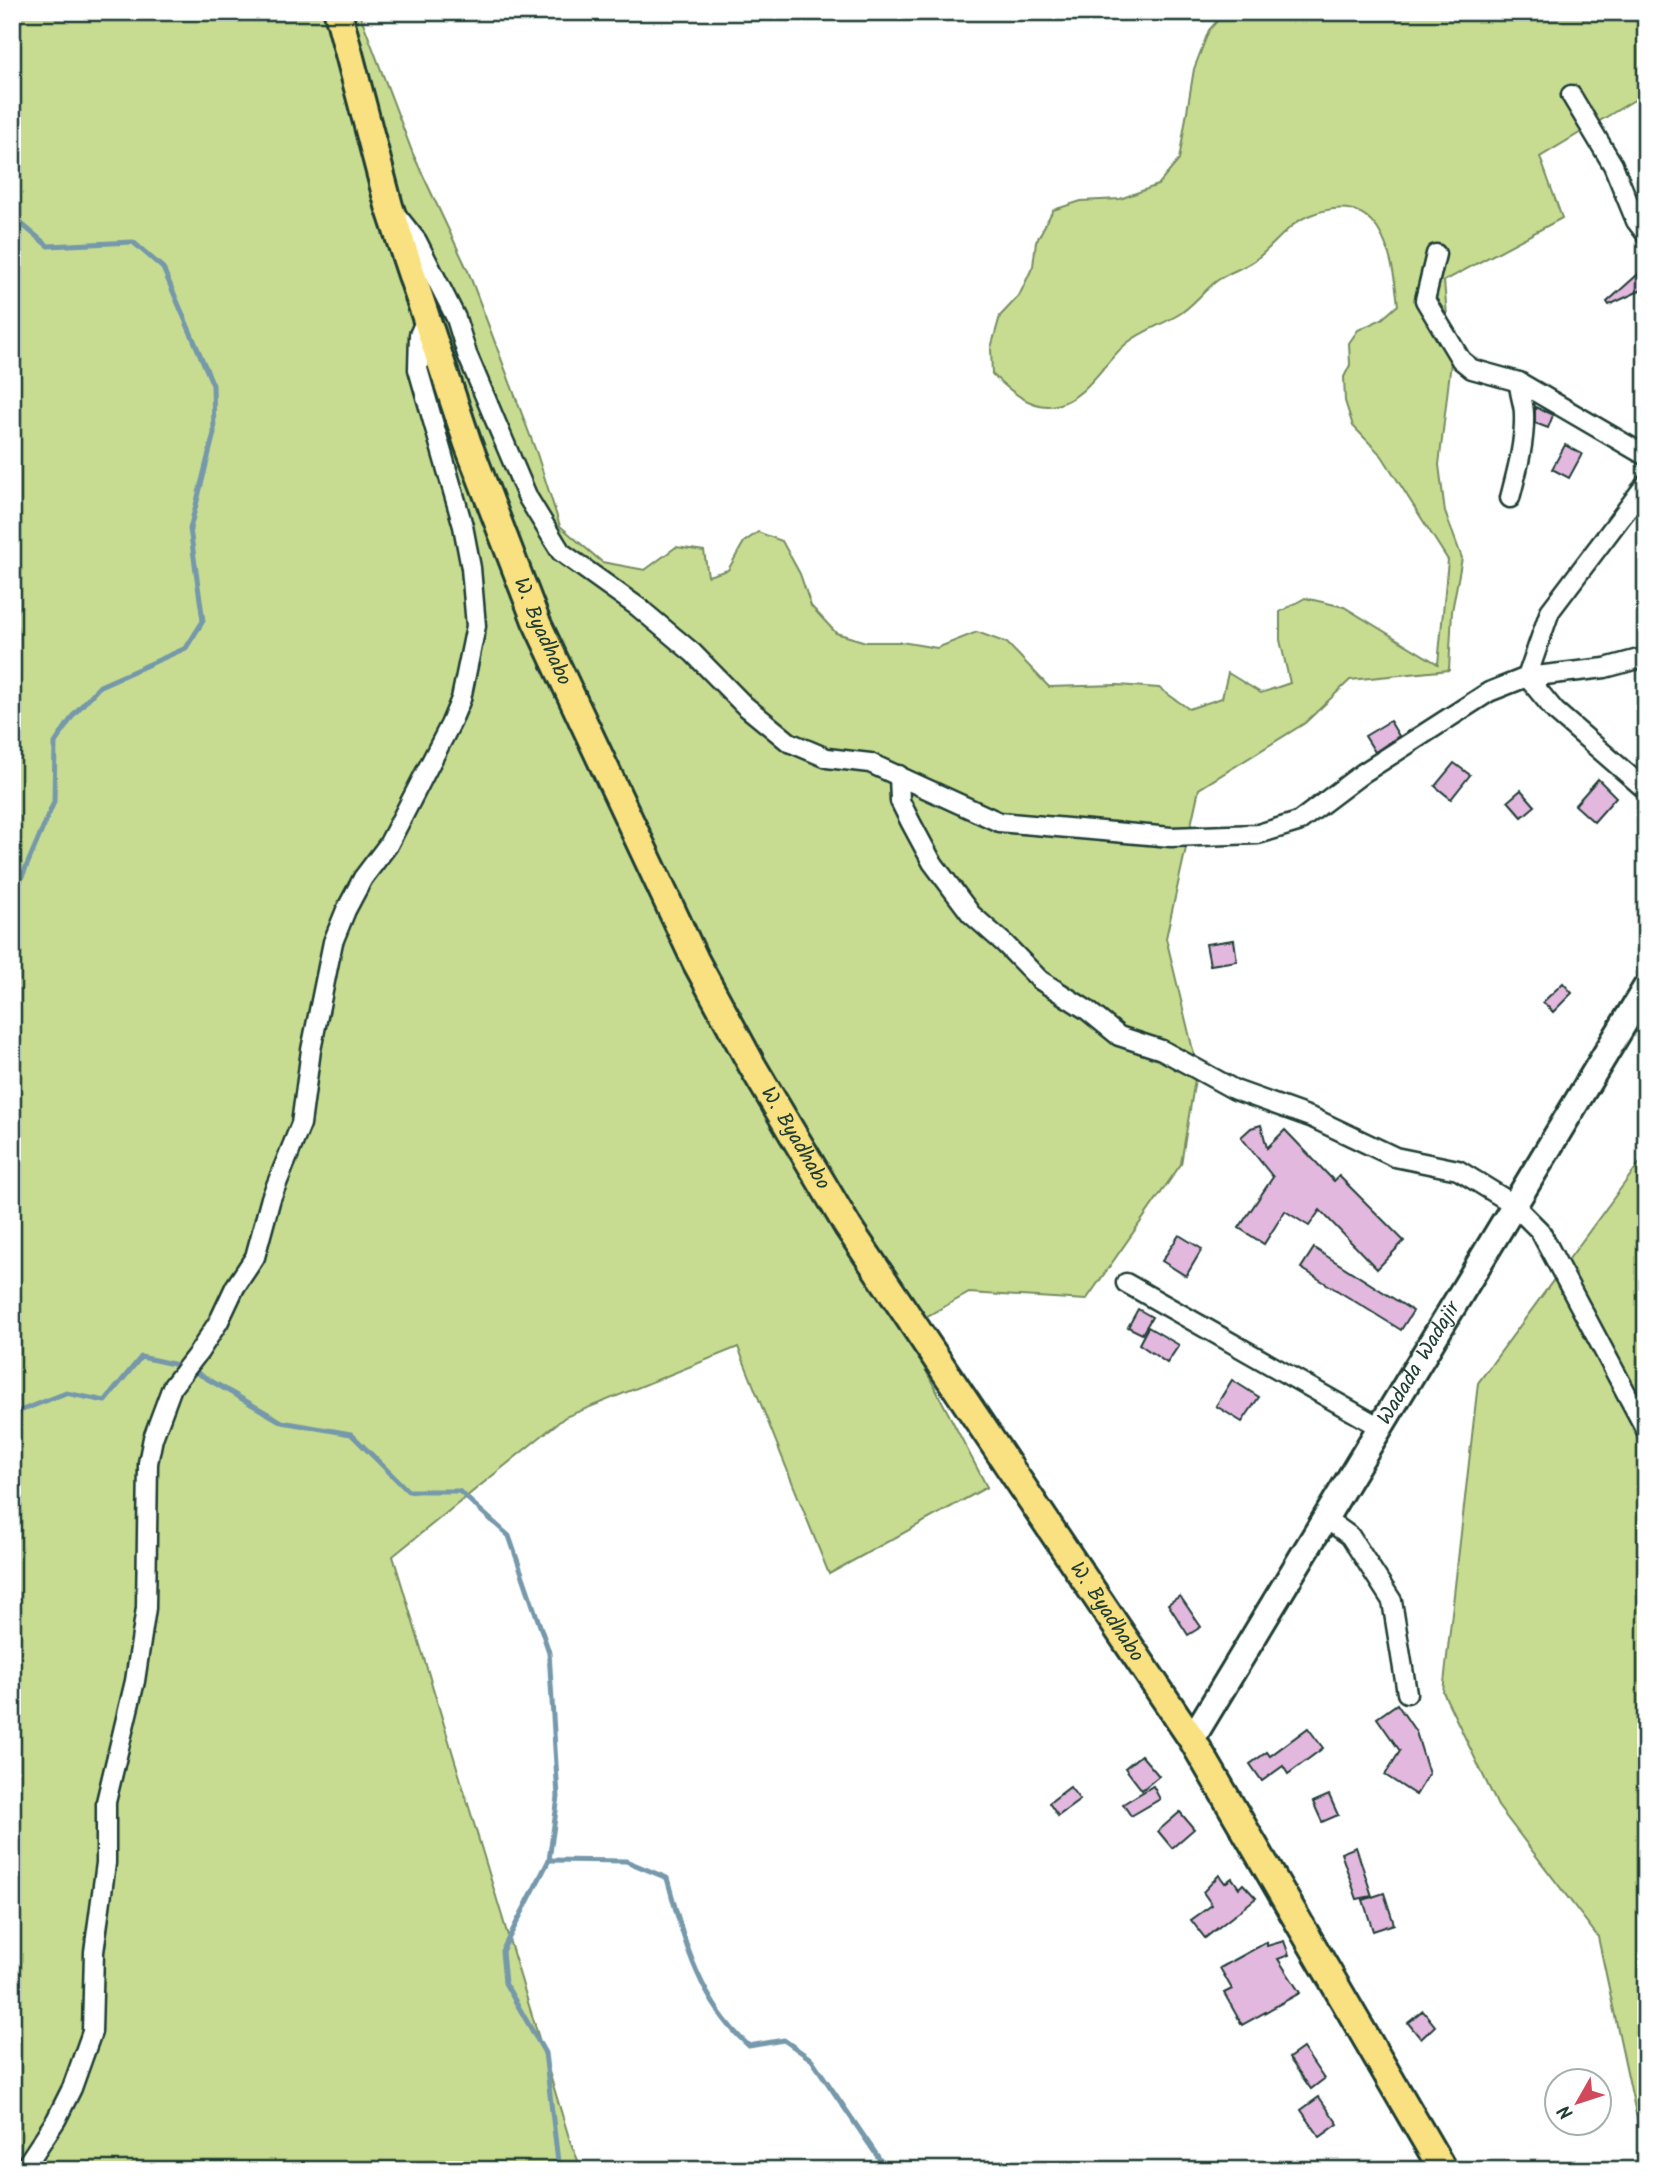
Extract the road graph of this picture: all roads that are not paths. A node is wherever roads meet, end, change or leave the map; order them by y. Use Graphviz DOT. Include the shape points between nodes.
graph roads {
  1 [pos="338,12"];
  2 [pos="1571,95"];
  3 [pos="390,206"];
  4 [pos="1646,234"];
  5 [pos="1436,254"];
  6 [pos="425,319"];
  7 [pos="1519,382"];
  8 [pos="1646,456"];
  9 [pos="1646,484"];
  10 [pos="1510,498"];
  11 [pos="1646,657"];
  12 [pos="1527,677"];
  13 [pos="899,775"];
  14 [pos="1646,790"];
  15 [pos="1646,988"];
  16 [pos="1513,1204"];
  17 [pos="1126,1283"];
  18 [pos="1380,1427"];
  19 [pos="1646,1430"];
  20 [pos="1325,1518"];
  21 [pos="1407,1693"];
  22 [pos="1192,1739"];
  23 [pos="23,2170"];
  24 [pos="1443,2170"];
  1 -- 3 [label="main road, W. Byadhabo"];
  2 -- 4 [label="street" via="1613,165"];
  3 -- 6 [label="main road, W. Byadhabo"];
  3 -- 13 [label="street" via="416,241 456,318 528,498 561,552 638,607 789,742 827,758 870,763"];
  5 -- 7 [label="street" via="1425,300 1461,360 1472,369"];
  6 -- 22 [label="main road, W. Byadhabo" via="536,621 696,962 848,1227"];
  6 -- 23 [label="street" via="419,335 418,369 471,568 476,626 466,676 450,726 388,845 346,910 333,942 301,1124 271,1198 256,1257 172,1388 153,1438 148,1464 146,1608 135,1681 106,1802 106,1863 94,1952 92,2032 56,2120"];
  7 -- 8 [label="street"];
  7 -- 10 [label="street" via="1525,411"];
  9 -- 12 [label="street" via="1550,611"];
  11 -- 12 [label="street"];
  12 -- 13 [label="street" via="1489,692 1433,727 1298,822 1258,834 1171,838 999,822"];
  12 -- 14 [label="street" via="1555,711"];
  13 -- 16 [label="street" via="900,801 911,823 932,862 971,914 1040,980 1119,1036 1162,1050 1235,1090 1313,1118 1395,1157 1458,1170"];
  15 -- 16 [label="street, Wadada Wadajir"];
  16 -- 18 [label="street, Wadada Wadajir"];
  16 -- 19 [label="street" via="1540,1231"];
  17 -- 18 [label="street"];
  18 -- 20 [label="street, Wadada Wadajir"];
  20 -- 21 [label="street" via="1350,1536 1392,1601"];
  20 -- 22 [label="street, Wadada Wadajir"];
  22 -- 24 [label="main road, W. Byadhabo"];
}
